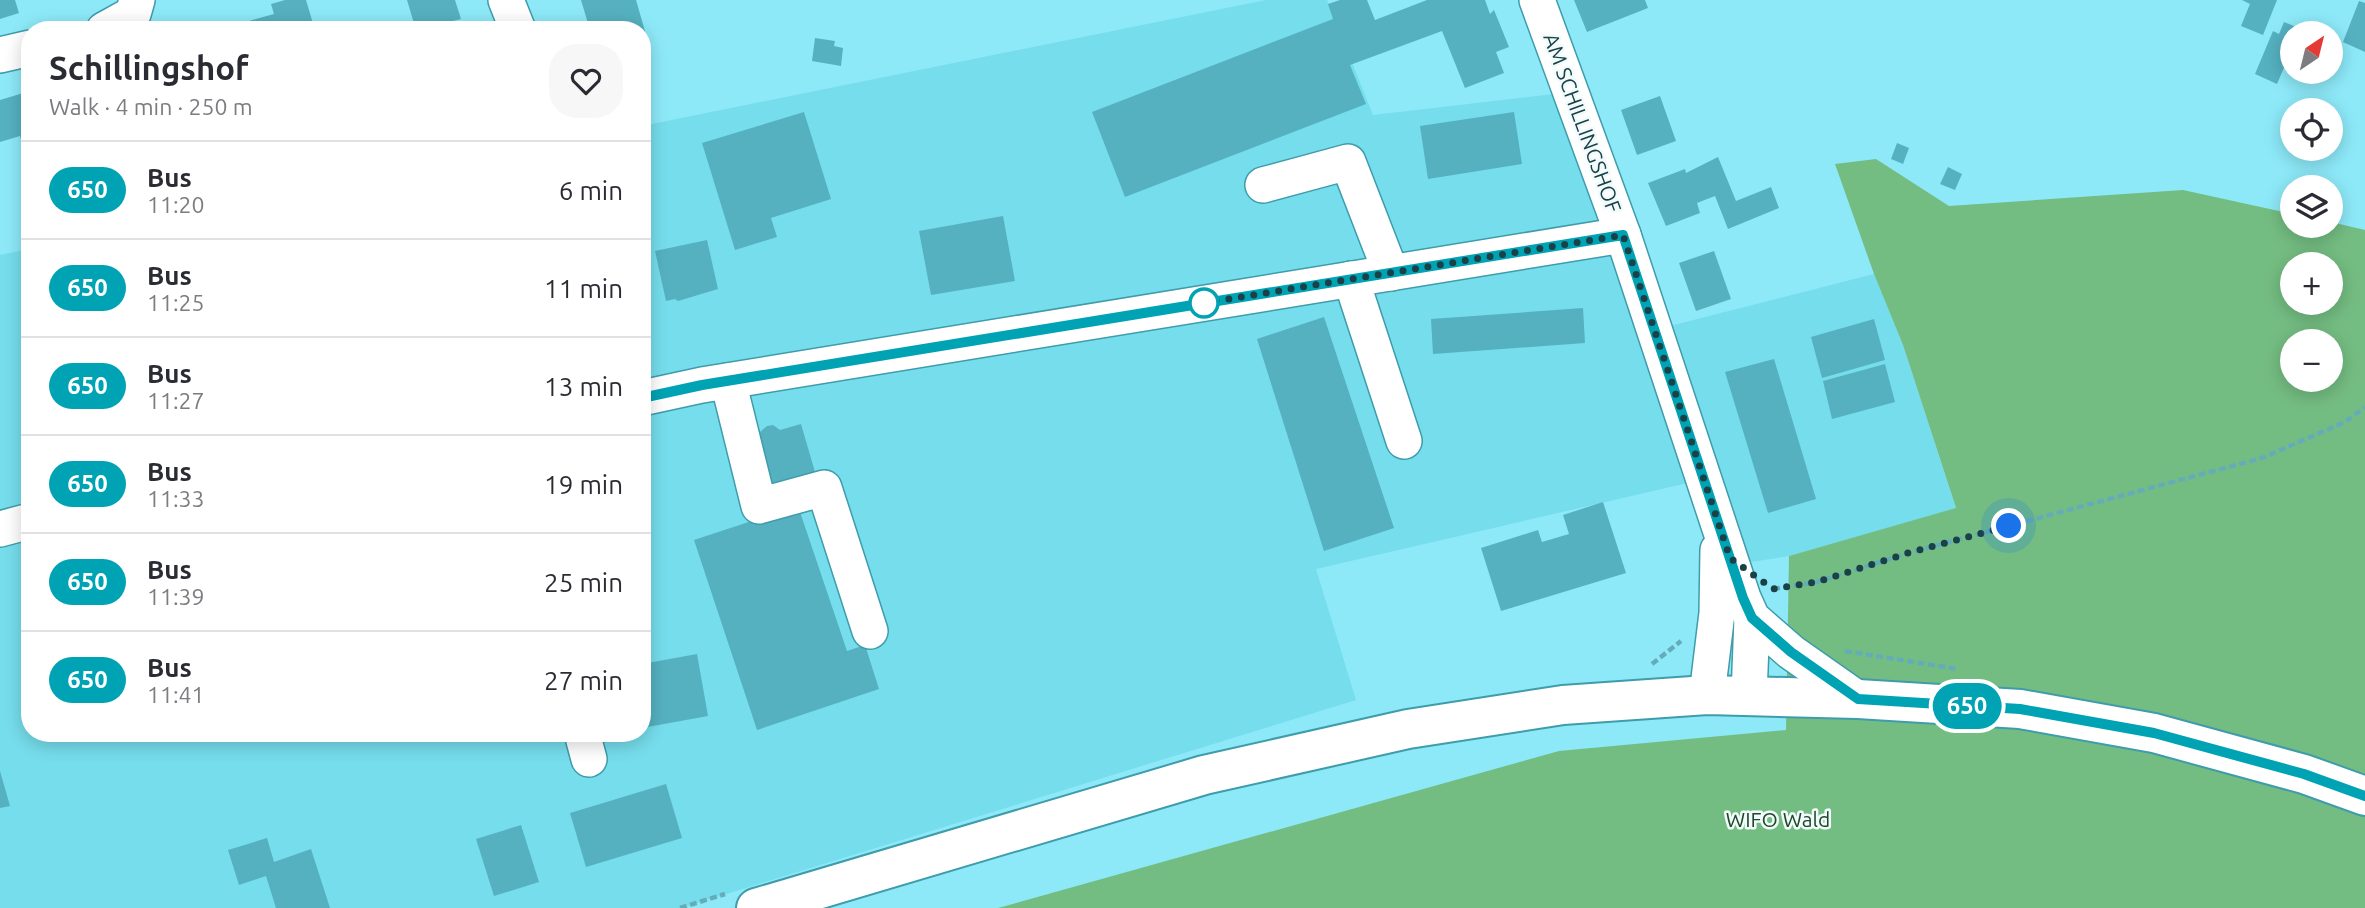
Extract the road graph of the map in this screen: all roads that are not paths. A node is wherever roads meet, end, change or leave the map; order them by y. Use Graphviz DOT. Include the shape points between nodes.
graph roads {
  1 [pos="137,0"];
  2 [pos="506,0"];
  3 [pos="1537,0"];
  4 [pos="121,21"];
  5 [pos="514,21"];
  6 [pos="21,50"];
  7 [pos="0,55"];
  8 [pos="1263,185"];
  9 [pos="1623,235"];
  10 [pos="1391,273"];
  11 [pos="1351,279"];
  12 [pos="728,381"];
  13 [pos="651,396"];
  14 [pos="1404,442"];
  15 [pos="21,523"];
  16 [pos="0,529"];
  17 [pos="1724,542"];
  18 [pos="1752,618"];
  19 [pos="870,631"];
  20 [pos="1707,695"];
  21 [pos="1749,696"];
  22 [pos="1858,699"];
  23 [pos="2365,796"];
  24 [pos="756,908"];
  1 -- 4 [label="street" via="134,14"];
  2 -- 5 [label="street"];
  3 -- 9 [label="street, AM SCHILLINGSHOF"];
  6 -- 7 [label="street"];
  8 -- 10 [label="street" via="1348,162"];
  9 -- 10 [label="street"];
  9 -- 17 [label="street, AM SCHILLINGSHOF"];
  10 -- 11 [label="street"];
  11 -- 12 [label="street"];
  11 -- 14 [label="street"];
  12 -- 13 [label="street"];
  12 -- 19 [label="street" via="759,506 824,488"];
  15 -- 16 [label="street"];
  17 -- 18 [label="street, AM SCHILLINGSHOF"];
  17 -- 20 [label="street, AM SCHILLINGSHOF"];
  18 -- 21 [label="street, AM SCHILLINGSHOF"];
  18 -- 22 [label="street, AM SCHILLINGSHOF"];
  20 -- 21 [label="main road"];
  20 -- 24 [label="main road" via="1563,705 1408,729 1204,775"];
  21 -- 22 [label="main road"];
  22 -- 23 [label="main road" via="2020,709 2154,733 2304,774"];
}
